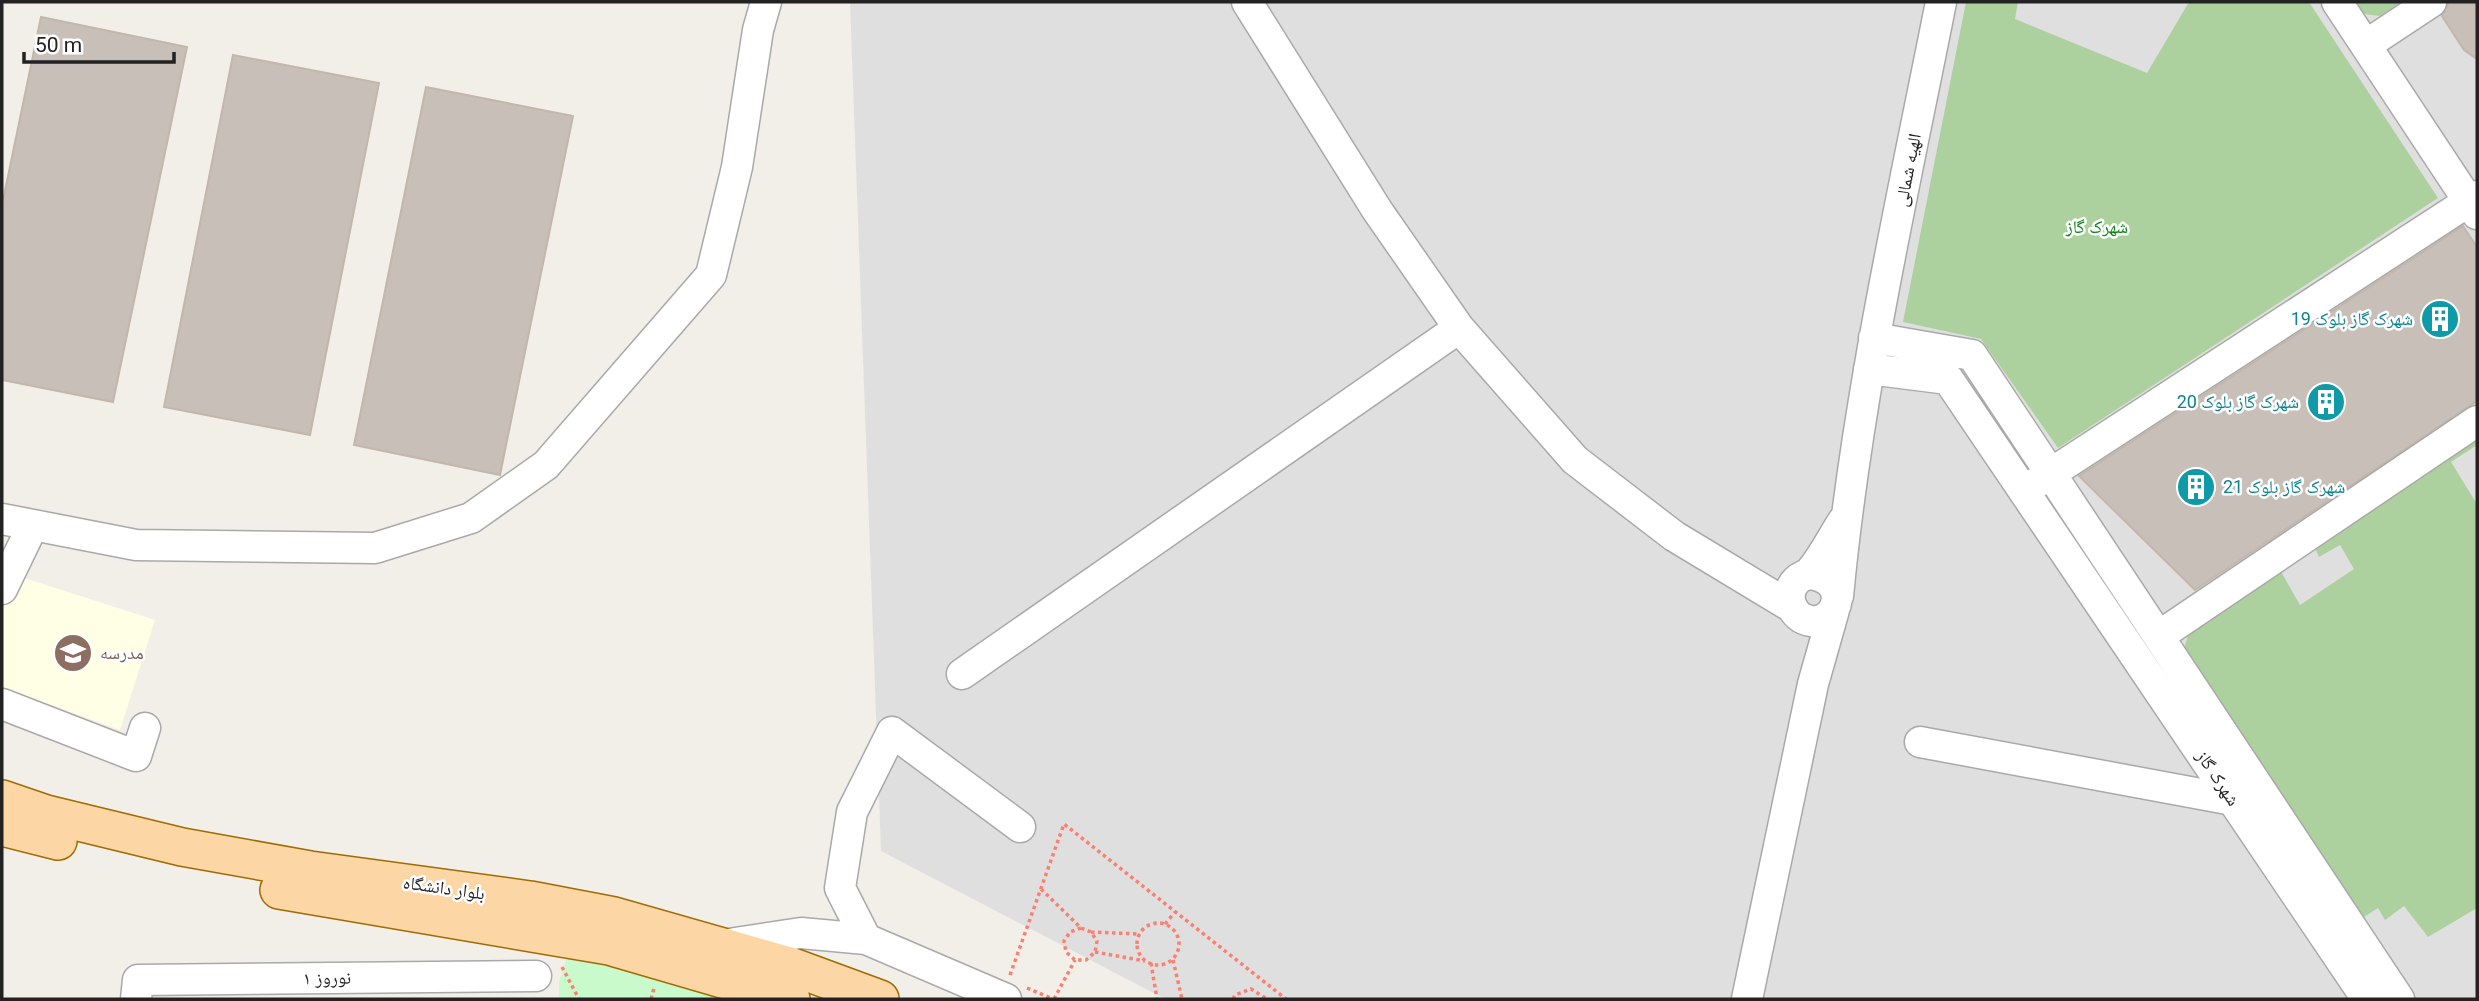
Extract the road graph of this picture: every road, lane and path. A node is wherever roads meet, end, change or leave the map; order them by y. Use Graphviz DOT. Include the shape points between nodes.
graph roads {
  1 [pos="766,2"];
  2 [pos="1247,2"];
  3 [pos="1941,2"];
  4 [pos="2337,2"];
  5 [pos="2431,2"];
  6 [pos="2366,45"];
  7 [pos="2475,204"];
  8 [pos="1459,328"];
  9 [pos="1874,338"];
  10 [pos="1869,369"];
  11 [pos="2477,421"];
  12 [pos="2050,474"];
  13 [pos="2024,491"];
  14 [pos="1845,518"];
  15 [pos="2,519"];
  16 [pos="33,524"];
  17 [pos="2,589"];
  18 [pos="1798,594"];
  19 [pos="1836,603"];
  20 [pos="2159,636"];
  21 [pos="962,674"];
  22 [pos="1813,684"];
  23 [pos="2,704"];
  24 [pos="145,728"];
  25 [pos="1920,742"];
  26 [pos="2,799"];
  27 [pos="2232,800"];
  28 [pos="2,827"];
  29 [pos="1020,827"];
  30 [pos="1041,889"];
  31 [pos="1175,912"];
  32 [pos="1165,924"];
  33 [pos="1081,928"];
  34 [pos="1091,932"];
  35 [pos="544,934"];
  36 [pos="1139,934"];
  37 [pos="866,939"];
  38 [pos="719,946"];
  39 [pos="1095,952"];
  40 [pos="1075,960"];
  41 [pos="1173,960"];
  42 [pos="1145,961"];
  43 [pos="1151,963"];
  44 [pos="1011,987"];
  45 [pos="535,988"];
  46 [pos="326,989"];
  47 [pos="1274,990"];
  48 [pos="1266,998"];
  49 [pos="136,999"];
  50 [pos="791,999"];
  51 [pos="880,999"];
  52 [pos="1054,999"];
  53 [pos="1157,999"];
  54 [pos="1182,999"];
  55 [pos="1233,999"];
  56 [pos="1286,999"];
  57 [pos="1747,999"];
  58 [pos="2367,999"];
  59 [pos="2399,999"];
  1 -- 16 [label="street" via="737,167 712,275 546,465 471,517 375,548 136,545"];
  2 -- 8 [label="street" via="1377,210"];
  3 -- 9 [label="street, الهیه شمالی"];
  4 -- 6 [label="street"];
  5 -- 6 [label="street"];
  6 -- 7 [label="street"];
  7 -- 12 [label="street"];
  8 -- 18 [label="street" via="1575,460 1674,536 1730,568"];
  8 -- 21 [label="street"];
  9 -- 10 [label="street, الهیه شمالی"];
  9 -- 12 [label="street, شهرک گاز" via="1972,355"];
  10 -- 13 [label="street, شهرک گاز" via="1948,379"];
  10 -- 14 [label="street, الهیه شمالی"];
  11 -- 20 [label="street"];
  12 -- 13 [label="street"];
  12 -- 20 [label="street, شهرک گاز"];
  13 -- 27 [label="street, شهرک گاز"];
  14 -- 18 [label="street"];
  14 -- 19 [label="street, الهیه شمالی"];
  15 -- 16 [label="street"];
  16 -- 17 [label="street"];
  18 -- 19 [label="street" via="1822,575 1833,584"];
  18 -- 19 [label="street" via="1811,622 1824,619"];
  18 -- 22 [label="street"];
  19 -- 22 [label="street, الهیه شمالی"];
  20 -- 59 [label="street, شهرک گاز"];
  22 -- 57 [label="street"];
  23 -- 24 [label="street" via="136,756"];
  25 -- 27 [label="street"];
  26 -- 38 [label="main road, بلوار دانشگاه" via="182,847 590,911"];
  27 -- 58 [label="street, شهرک گاز"];
  28 -- 35 [label="main road, بلوار دانشگاه" via="287,892"];
  29 -- 37 [label="street" via="892,732 852,812 840,888"];
  30 -- 31 [label="path" via="1065,824"];
  30 -- 33 [label="path"];
  30 -- 44 [label="path"];
  31 -- 32 [label="path"];
  31 -- 47 [label="path"];
  32 -- 36 [label="path" via="1150,924"];
  32 -- 41 [label="path" via="1177,933 1180,947"];
  33 -- 34 [label="path"];
  33 -- 40 [label="path" via="1070,932 1065,941 1066,952"];
  34 -- 36 [label="path"];
  34 -- 39 [label="path" via="1097,941"];
  35 -- 45 [label="street"];
  35 -- 50 [label="main road, بلوار دانشگاه" via="609,946"];
  36 -- 42 [label="path" via="1137,949"];
  37 -- 38 [label="street" via="801,933"];
  37 -- 44 [label="street"];
  38 -- 51 [label="main road, بلوار دانشگاه"];
  39 -- 40 [label="path" via="1086,960"];
  39 -- 42 [label="path"];
  40 -- 52 [label="path"];
  41 -- 43 [label="path" via="1159,966"];
  41 -- 54 [label="path"];
  42 -- 43 [label="path"];
  43 -- 53 [label="path"];
  44 -- 52 [label="path"];
  45 -- 46 [label="street, نوروز ۱"];
  46 -- 49 [label="street, نوروز ۱" via="138,980"];
  47 -- 48 [label="path"];
  47 -- 56 [label="path"];
  48 -- 55 [label="path" via="1251,989"];
}
